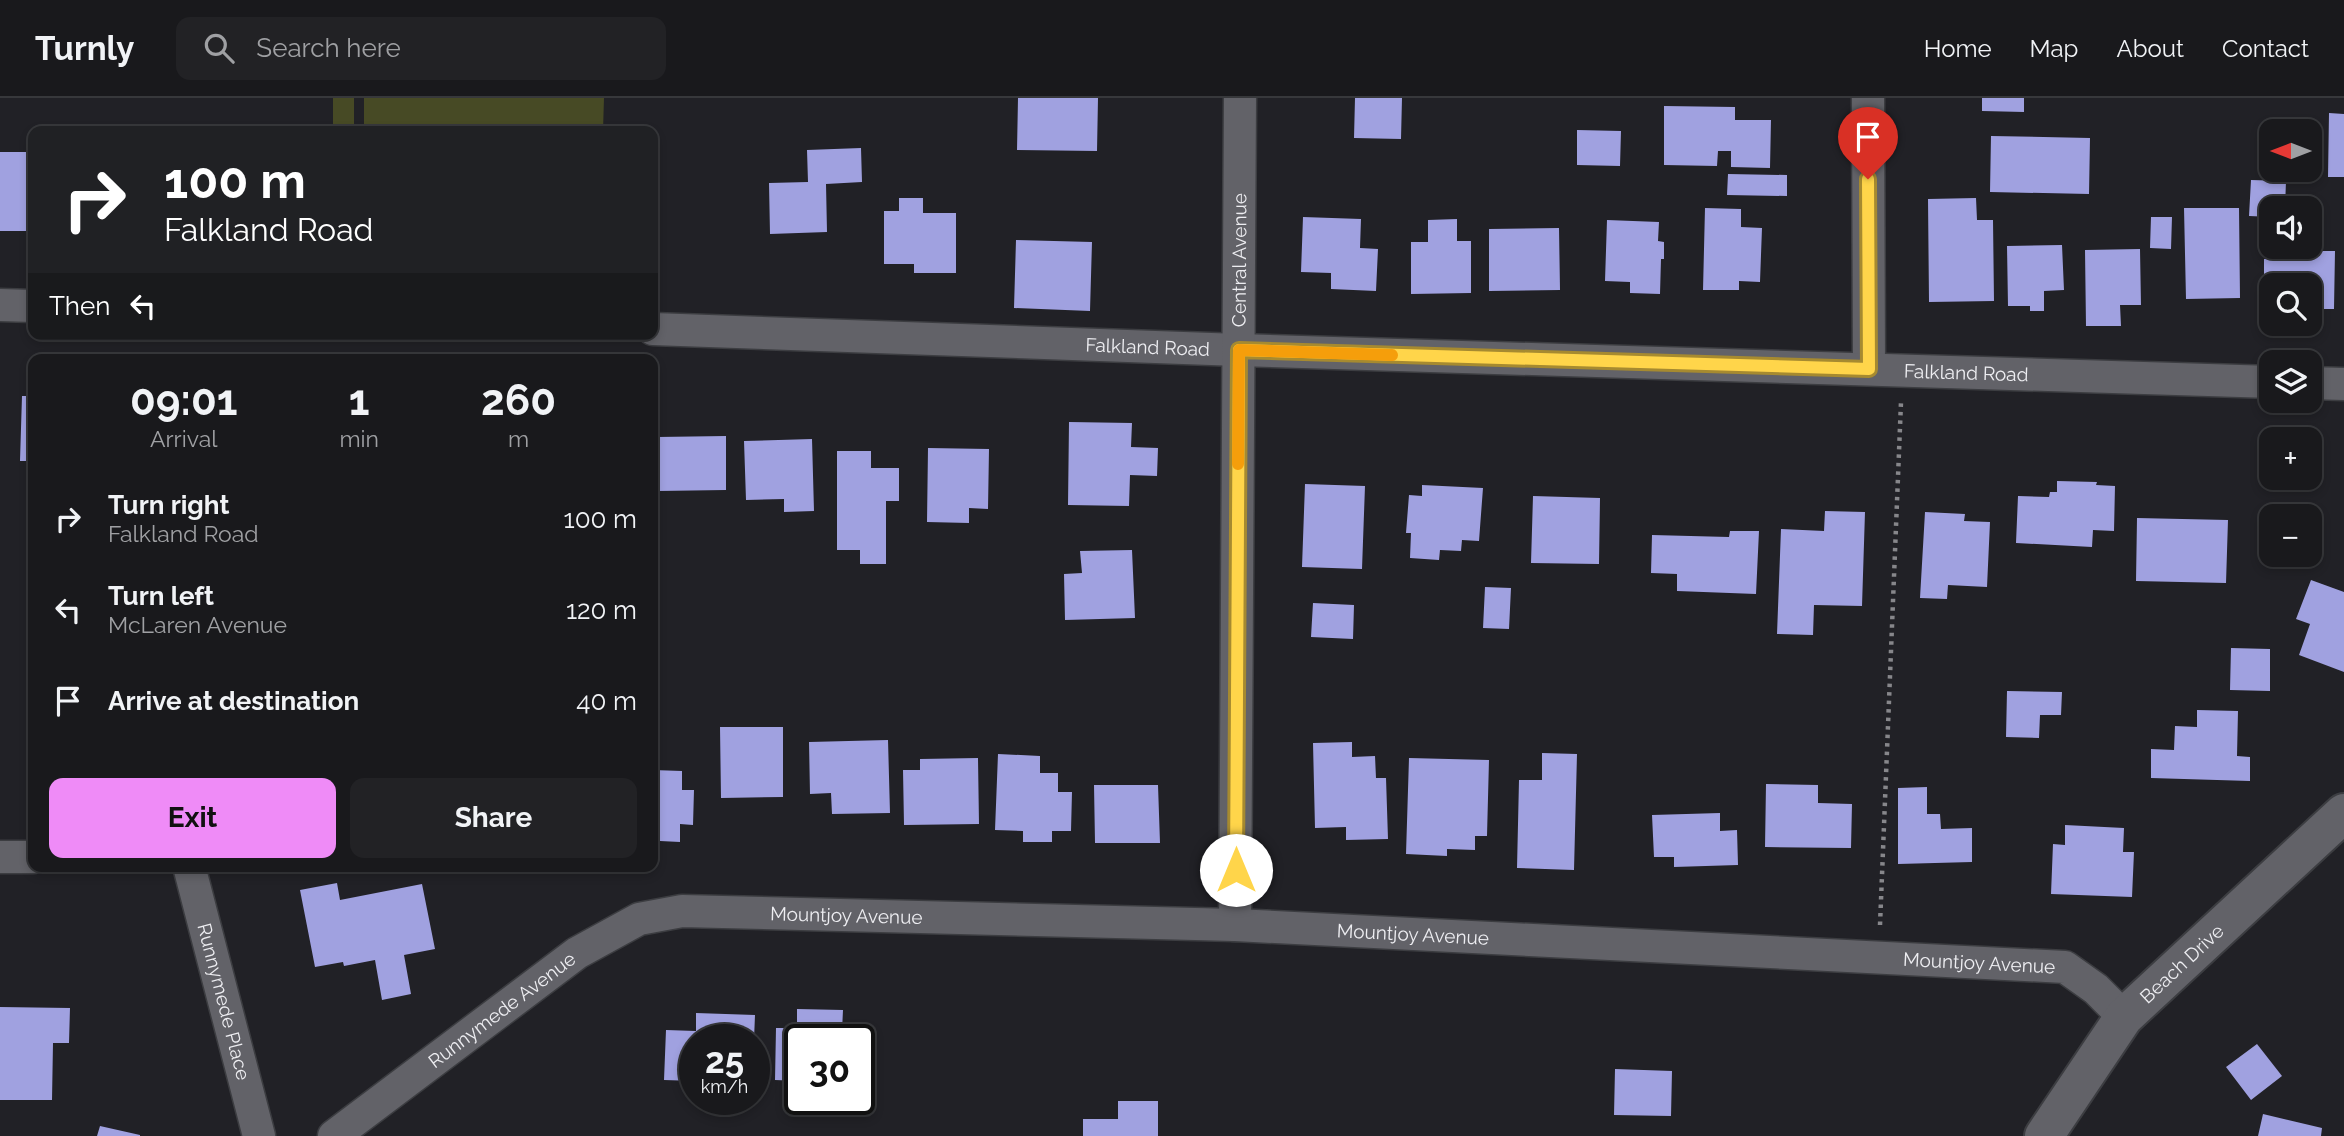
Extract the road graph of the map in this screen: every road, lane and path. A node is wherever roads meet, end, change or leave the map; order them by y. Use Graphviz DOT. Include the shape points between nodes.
graph roads {
  1 [pos="1240,98"];
  2 [pos="1868,98"];
  3 [pos="0,304"];
  4 [pos="28,306"];
  5 [pos="658,328"];
  6 [pos="1239,350"];
  7 [pos="1869,369"];
  8 [pos="1902,369"];
  9 [pos="2259,382"];
  10 [pos="2322,383"];
  11 [pos="2344,384"];
  12 [pos="2344,813"];
  13 [pos="0,857"];
  14 [pos="28,857"];
  15 [pos="191,872"];
  16 [pos="682,911"];
  17 [pos="1235,925"];
  18 [pos="1879,957"];
  19 [pos="2123,1017"];
  20 [pos="260,1136"];
  21 [pos="334,1136"];
  22 [pos="2044,1136"];
  1 -- 6 [label="street, Central Avenue"];
  2 -- 7 [label="street"];
  3 -- 4 [label="street"];
  5 -- 6 [label="street, Falkland Road"];
  6 -- 7 [label="street, Falkland Road"];
  6 -- 17 [label="street, Central Avenue"];
  7 -- 8 [label="street, Falkland Road"];
  8 -- 9 [label="street, Falkland Road"];
  8 -- 18 [label="path"];
  10 -- 11 [label="street"];
  12 -- 19 [label="street, Beach Drive"];
  13 -- 14 [label="street"];
  15 -- 20 [label="street, Runnymede Place"];
  16 -- 17 [label="street, Mountjoy Avenue"];
  16 -- 21 [label="street, Runnymede Avenue" via="639,919 577,953"];
  17 -- 18 [label="street, Mountjoy Avenue"];
  18 -- 19 [label="street, Mountjoy Avenue" via="2065,967 2096,989"];
  19 -- 22 [label="street, Beach Drive"];
}
